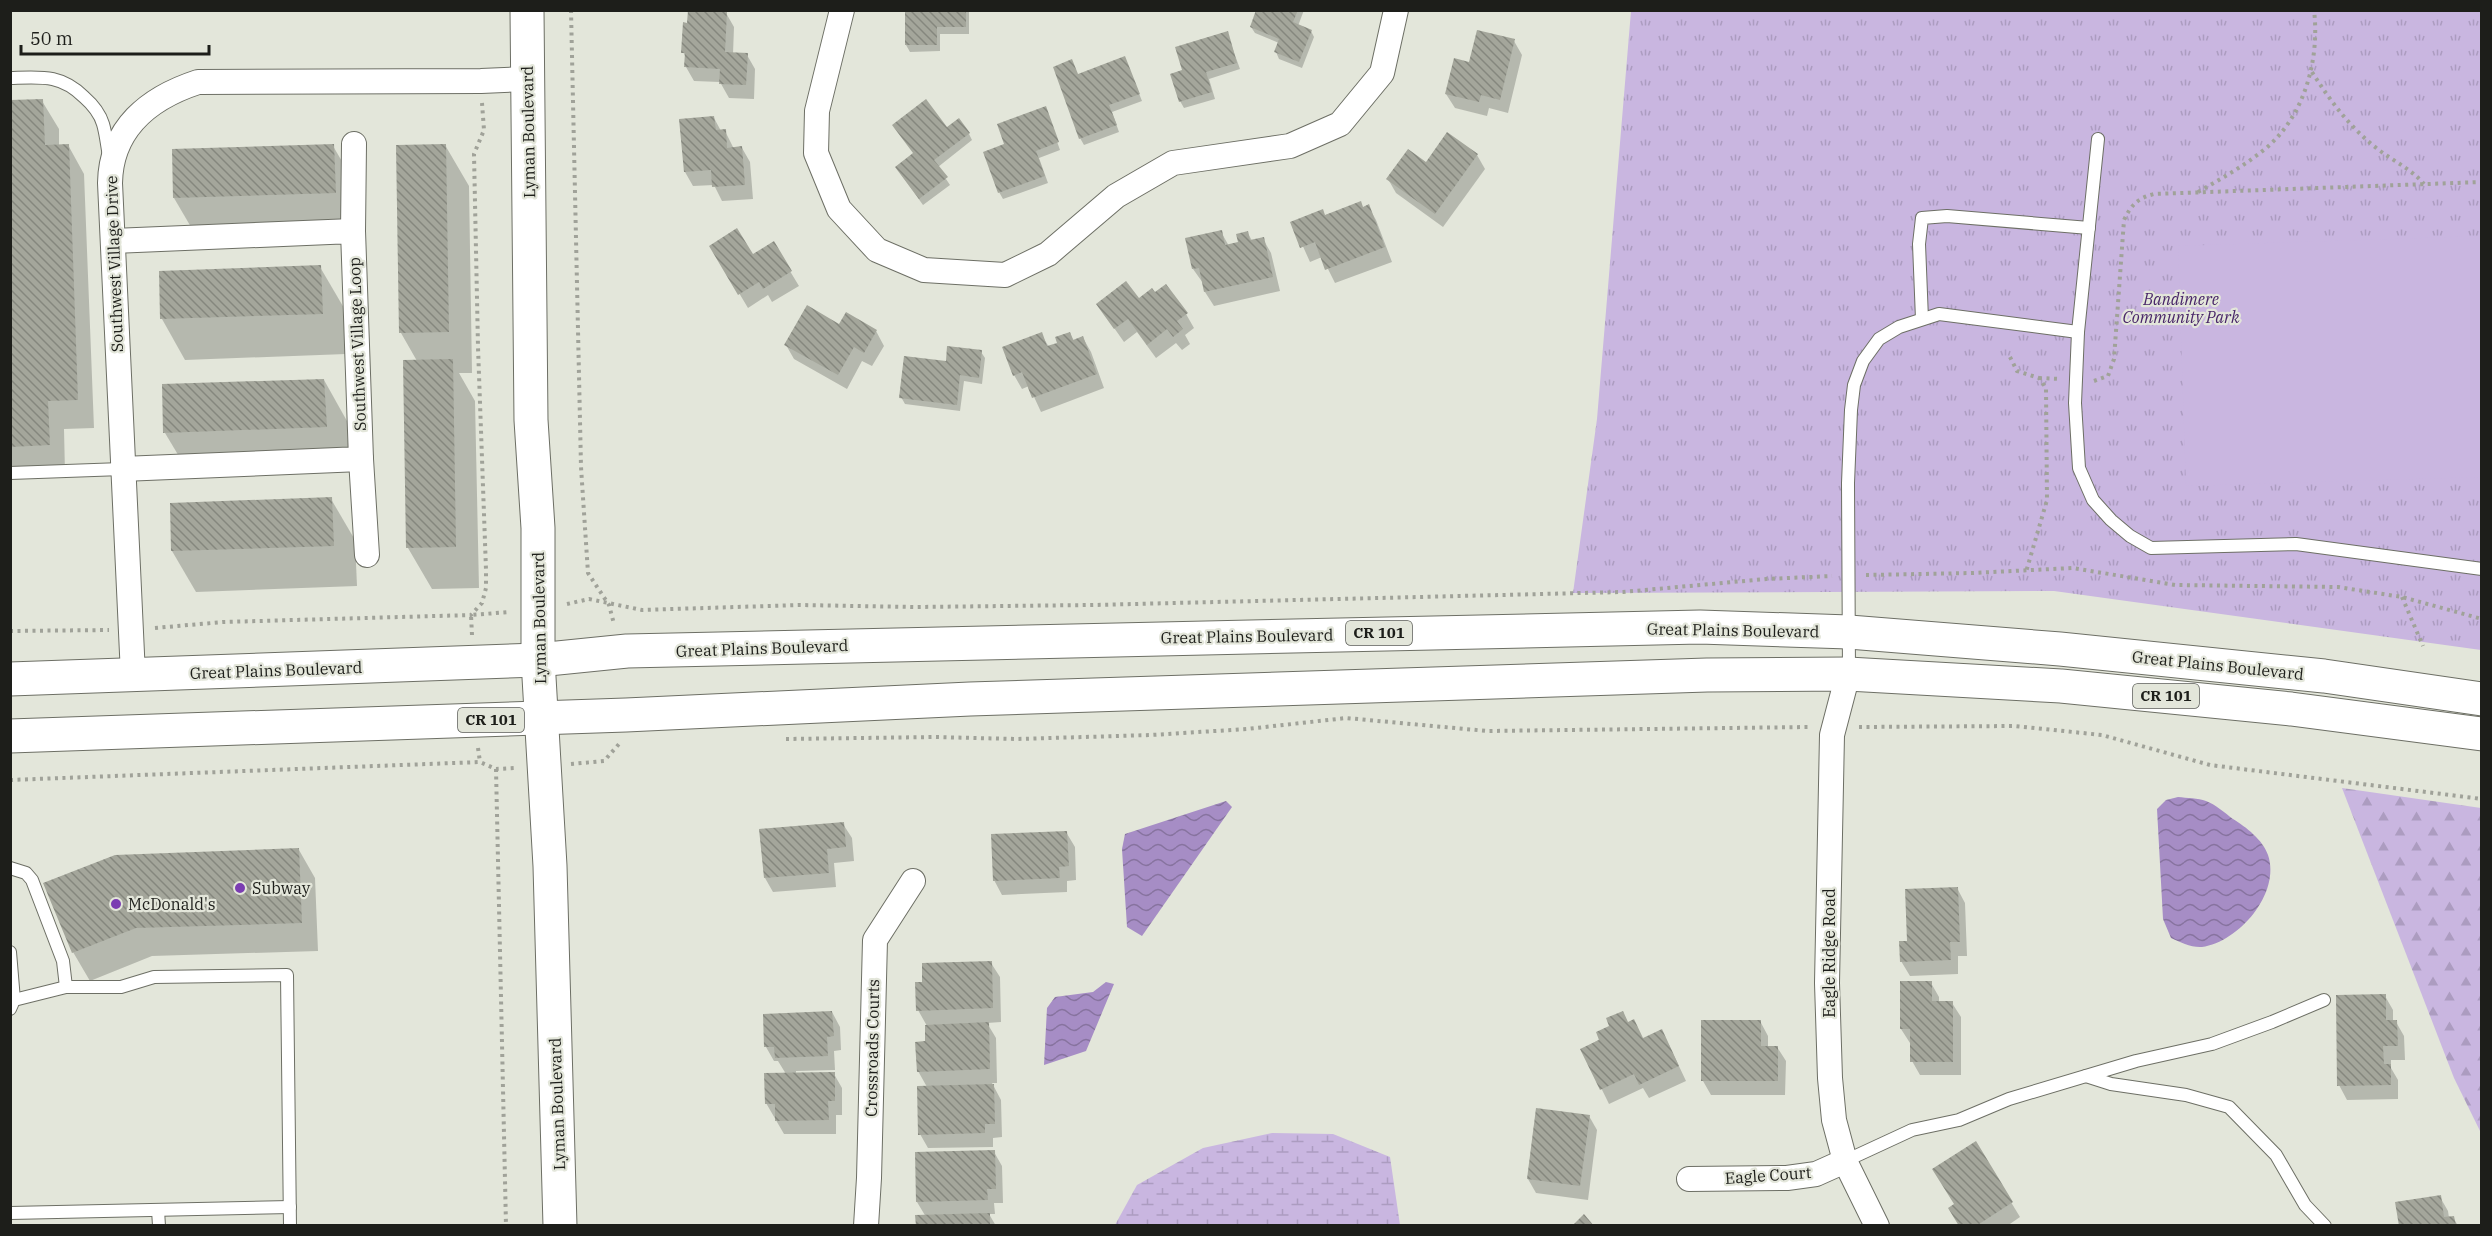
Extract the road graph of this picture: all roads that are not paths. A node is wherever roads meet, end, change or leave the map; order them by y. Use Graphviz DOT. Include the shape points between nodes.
graph roads {
  1 [pos="526,10"];
  2 [pos="842,10"];
  3 [pos="1396,10"];
  4 [pos="10,78"];
  5 [pos="527,79"];
  6 [pos="2098,139"];
  7 [pos="354,144"];
  8 [pos="110,161"];
  9 [pos="2089,228"];
  10 [pos="353,231"];
  11 [pos="113,241"];
  12 [pos="1922,319"];
  13 [pos="2078,332"];
  14 [pos="361,459"];
  15 [pos="122,469"];
  16 [pos="10,473"];
  17 [pos="367,555"];
  18 [pos="2481,569"];
  19 [pos="1849,632"];
  20 [pos="538,660"];
  21 [pos="1848,674"];
  22 [pos="133,675"];
  23 [pos="10,679"];
  24 [pos="2481,699"];
  25 [pos="542,717"];
  26 [pos="2481,734"];
  27 [pos="10,736"];
  28 [pos="10,868"];
  29 [pos="913,881"];
  30 [pos="10,952"];
  31 [pos="66,987"];
  32 [pos="2324,1000"];
  33 [pos="12,1002"];
  34 [pos="2086,1076"];
  35 [pos="1845,1161"];
  36 [pos="1689,1179"];
  37 [pos="290,1207"];
  38 [pos="158,1210"];
  39 [pos="10,1214"];
  40 [pos="159,1226"];
  41 [pos="290,1226"];
  42 [pos="560,1226"];
  43 [pos="866,1226"];
  44 [pos="1877,1226"];
  45 [pos="2325,1226"];
  1 -- 5 [label="main road, Lyman Boulevard"];
  2 -- 3 [label="street" via="817,111 816,153 839,209 877,250 924,270 1005,275 1048,254 1116,196 1173,163 1290,146 1340,124 1382,73"];
  4 -- 8 [label="lane" via="52,78 77,89 103,123"];
  5 -- 8 [label="street, Southwest Village Drive" via="198,82 178,88 140,113 122,135"];
  5 -- 20 [label="main road, Lyman Boulevard"];
  6 -- 9 [label="lane"];
  7 -- 10 [label="street, Southwest Village Loop"];
  8 -- 11 [label="street, Southwest Village Drive"];
  9 -- 12 [label="lane" via="1947,216 1922,218"];
  9 -- 13 [label="lane"];
  10 -- 11 [label="street"];
  10 -- 14 [label="street, Southwest Village Loop"];
  11 -- 15 [label="street, Southwest Village Drive"];
  12 -- 13 [label="lane" via="1939,314"];
  12 -- 19 [label="lane" via="1879,339 1863,361 1854,385 1848,483"];
  13 -- 18 [label="lane" via="2079,468 2093,500 2130,536 2151,548 2296,544"];
  14 -- 15 [label="street"];
  14 -- 17 [label="street, Southwest Village Loop"];
  15 -- 16 [label="lane"];
  15 -- 22 [label="street, Southwest Village Drive"];
  19 -- 20 [label="main road, Great Plains Boulevard / CR 101" via="1700,627 620,652"];
  19 -- 21 [label="lane"];
  19 -- 24 [label="main road, Great Plains Boulevard / CR 101" via="2324,676"];
  20 -- 22 [label="main road, Great Plains Boulevard / CR 101"];
  20 -- 25 [label="main road, Lyman Boulevard"];
  21 -- 25 [label="main road, CR 101" via="982,698"];
  21 -- 26 [label="main road, CR 101" via="2072,687 2291,709"];
  21 -- 35 [label="street, Eagle Ridge Road" via="1832,735 1827,983 1834,1120"];
  22 -- 23 [label="main road, Great Plains Boulevard / CR 101"];
  25 -- 27 [label="main road, CR 101"];
  25 -- 42 [label="main road, Lyman Boulevard"];
  28 -- 31 [label="lane" via="26,873 32,880 63,961"];
  29 -- 43 [label="street, Crossroads Courts" via="875,940"];
  30 -- 33 [label="lane"];
  31 -- 33 [label="lane"];
  31 -- 37 [label="lane" via="121,987 154,977 287,975"];
  32 -- 34 [label="lane" via="2212,1044 2136,1060"];
  34 -- 35 [label="lane" via="2008,1099 1959,1120 1912,1130"];
  34 -- 45 [label="lane" via="2229,1107 2276,1155 2305,1205"];
  35 -- 36 [label="street, Eagle Court" via="1816,1174 1786,1178"];
  35 -- 44 [label="street, Eagle Ridge Road"];
  37 -- 38 [label="lane"];
  37 -- 41 [label="lane"];
  38 -- 39 [label="lane"];
  38 -- 40 [label="lane"];
}
